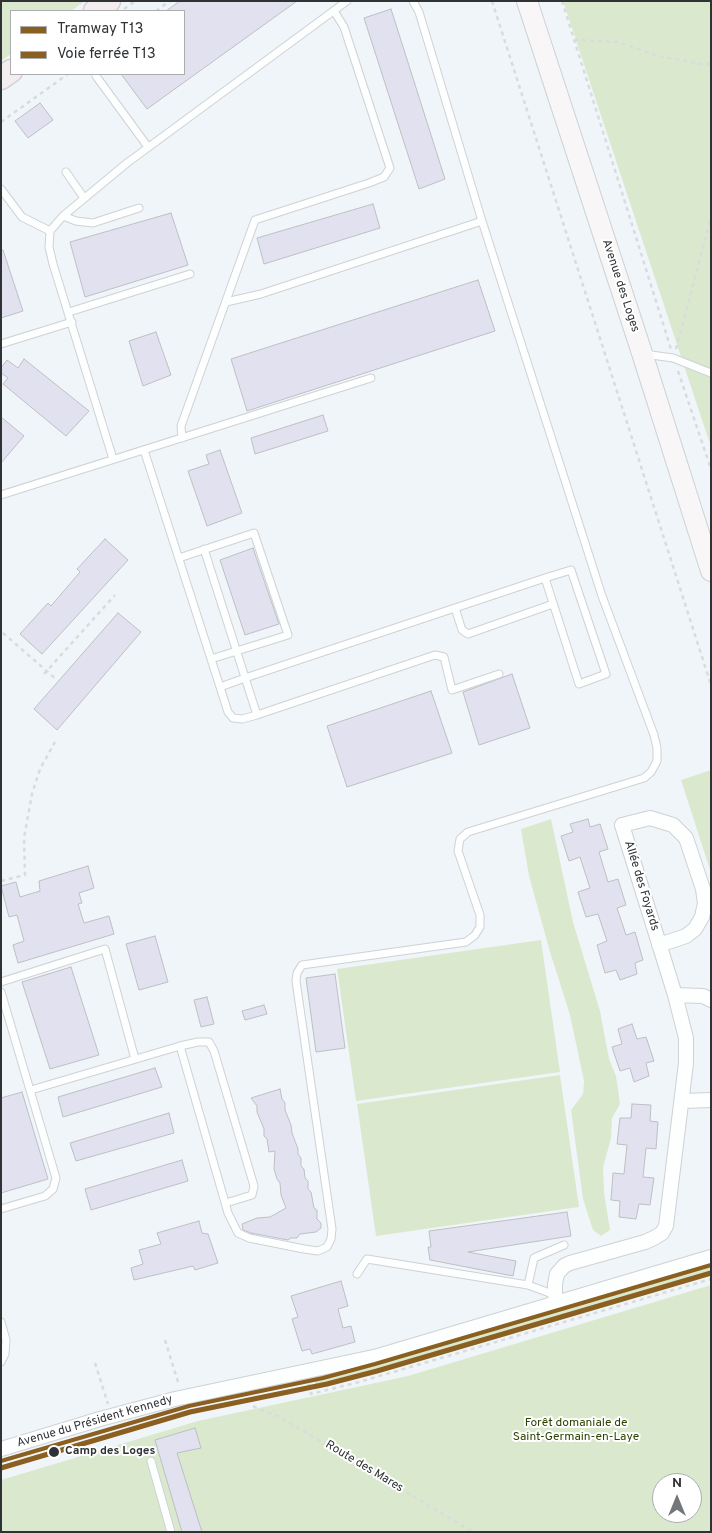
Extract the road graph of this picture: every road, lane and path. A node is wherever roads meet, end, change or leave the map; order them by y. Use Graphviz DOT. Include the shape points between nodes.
graph roads {
  1 [pos="110,1"];
  2 [pos="135,1"];
  3 [pos="170,1"];
  4 [pos="347,1"];
  5 [pos="412,1"];
  6 [pos="492,1"];
  7 [pos="526,1"];
  8 [pos="562,1"];
  9 [pos="96,10"];
  10 [pos="122,10"];
  11 [pos="157,10"];
  12 [pos="334,11"];
  13 [pos="574,40"];
  14 [pos="711,64"];
  15 [pos="67,75"];
  16 [pos="96,76"];
  17 [pos="1,122"];
  18 [pos="148,148"];
  19 [pos="66,172"];
  20 [pos="1,189"];
  21 [pos="84,198"];
  22 [pos="139,208"];
  23 [pos="63,216"];
  24 [pos="711,218"];
  25 [pos="482,221"];
  26 [pos="50,231"];
  27 [pos="190,274"];
  28 [pos="226,302"];
  29 [pos="69,312"];
  30 [pos="72,322"];
  31 [pos="1,344"];
  32 [pos="642,353"];
  33 [pos="674,358"];
  34 [pos="711,373"];
  35 [pos="371,378"];
  36 [pos="182,438"];
  37 [pos="144,450"];
  38 [pos="113,459"];
  39 [pos="711,469"];
  40 [pos="1,495"];
  41 [pos="204,549"];
  42 [pos="179,558"];
  43 [pos="711,571"];
  44 [pos="544,578"];
  45 [pos="115,595"];
  46 [pos="553,604"];
  47 [pos="455,608"];
  48 [pos="3,633"];
  49 [pos="237,651"];
  50 [pos="211,659"];
  51 [pos="45,672"];
  52 [pos="499,674"];
  53 [pos="246,678"];
  54 [pos="56,680"];
  55 [pos="711,685"];
  56 [pos="220,687"];
  57 [pos="257,715"];
  58 [pos="55,742"];
  59 [pos="1,880"];
  60 [pos="659,945"];
  61 [pos="1,982"];
  62 [pos="1,992"];
  63 [pos="675,995"];
  64 [pos="711,1000"];
  65 [pos="180,1046"];
  66 [pos="135,1059"];
  67 [pos="31,1090"];
  68 [pos="711,1100"];
  69 [pos="682,1101"];
  70 [pos="226,1203"];
  71 [pos="1,1210"];
  72 [pos="564,1245"];
  73 [pos="711,1257"];
  74 [pos="357,1274"];
  75 [pos="711,1279"];
  76 [pos="528,1285"];
  77 [pos="556,1299"];
  78 [pos="1,1322"];
  79 [pos="165,1340"];
  80 [pos="1,1362"];
  81 [pos="94,1363"];
  82 [pos="180,1388"];
  83 [pos="310,1391"];
  84 [pos="253,1406"];
  85 [pos="109,1409"];
  86 [pos="1,1449"];
  87 [pos="151,1461"];
  88 [pos="171,1532"];
  89 [pos="473,1532"];
  1 -- 9 [label="main road"];
  2 -- 10 [label="path"];
  3 -- 11 [label="path"];
  4 -- 12 [label="lane"];
  5 -- 25 [label="lane" via="419,12"];
  6 -- 55 [label="path"];
  7 -- 32 [label="main road, Avenue des Loges"];
  8 -- 13 [label="path"];
  12 -- 18 [label="lane"];
  12 -- 28 [label="lane" via="344,27 390,168 384,177 255,220"];
  13 -- 14 [label="path" via="618,42 658,56"];
  13 -- 33 [label="path"];
  15 -- 17 [label="path"];
  16 -- 18 [label="lane"];
  18 -- 21 [label="lane"];
  19 -- 21 [label="lane"];
  20 -- 26 [label="lane" via="22,217"];
  21 -- 23 [label="lane"];
  22 -- 23 [label="lane" via="93,223"];
  23 -- 26 [label="lane"];
  24 -- 33 [label="path"];
  25 -- 28 [label="lane" via="262,294"];
  25 -- 70 [label="lane" via="602,596 654,735 657,761 644,778 468,832 460,839 458,851 480,915 480,927 466,942 302,965 296,981 332,1239 327,1248 318,1251 249,1238 238,1233"];
  26 -- 29 [label="lane" via="51,256"];
  27 -- 29 [label="lane"];
  28 -- 36 [label="lane" via="180,426"];
  29 -- 30 [label="lane"];
  30 -- 31 [label="lane"];
  30 -- 38 [label="lane"];
  32 -- 33 [label="lane"];
  32 -- 43 [label="main road, Avenue des Loges"];
  33 -- 34 [label="lane"];
  33 -- 39 [label="path"];
  35 -- 36 [label="lane"];
  36 -- 37 [label="lane"];
  37 -- 38 [label="lane"];
  37 -- 42 [label="lane"];
  38 -- 40 [label="lane"];
  41 -- 42 [label="lane"];
  41 -- 49 [label="lane"];
  41 -- 49 [label="lane" via="254,532 288,635"];
  42 -- 50 [label="lane"];
  44 -- 46 [label="lane"];
  44 -- 46 [label="lane" via="570,570 606,674 579,684"];
  44 -- 47 [label="lane"];
  45 -- 51 [label="path"];
  46 -- 47 [label="lane" via="468,634 462,630"];
  47 -- 53 [label="lane"];
  48 -- 51 [label="path"];
  49 -- 50 [label="lane"];
  49 -- 53 [label="lane"];
  50 -- 56 [label="lane"];
  51 -- 54 [label="path"];
  52 -- 57 [label="lane" via="452,690 444,657 435,655"];
  53 -- 56 [label="lane"];
  53 -- 57 [label="lane"];
  56 -- 57 [label="lane" via="233,718"];
  58 -- 59 [label="path" via="40,769 32,794 24,838 25,875"];
  60 -- 60 [label="street, Allée des Foyards" via="622,825 650,818 673,825 686,838 705,903 695,929 686,936"];
  60 -- 63 [label="street, Allée des Foyards"];
  61 -- 66 [label="lane" via="105,949"];
  62 -- 67 [label="lane"];
  63 -- 64 [label="street" via="703,996"];
  63 -- 69 [label="street, Allée des Foyards" via="686,1038"];
  65 -- 66 [label="lane"];
  65 -- 70 [label="lane"];
  65 -- 70 [label="lane" via="210,1042 241,1141 254,1186 252,1195"];
  66 -- 67 [label="lane"];
  67 -- 71 [label="lane" via="56,1178 53,1189 46,1196"];
  68 -- 69 [label="street"];
  69 -- 77 [label="street, Allée des Foyards" via="666,1226 662,1233 645,1242 564,1266 558,1274"];
  72 -- 76 [label="lane" via="534,1258"];
  73 -- 77 [label="street, Avenue du Président Kennedy"];
  74 -- 76 [label="lane" via="367,1259"];
  75 -- 83 [label="path" via="360,1382 311,1394"];
  76 -- 77 [label="lane"];
  77 -- 86 [label="street, Avenue du Président Kennedy" via="378,1356 175,1399"];
  78 -- 80 [label="lane" via="6,1340"];
  79 -- 82 [label="path"];
  81 -- 85 [label="path"];
  84 -- 89 [label="path, Route des Mares" via="278,1416"];
  87 -- 88 [label="lane"];
}
